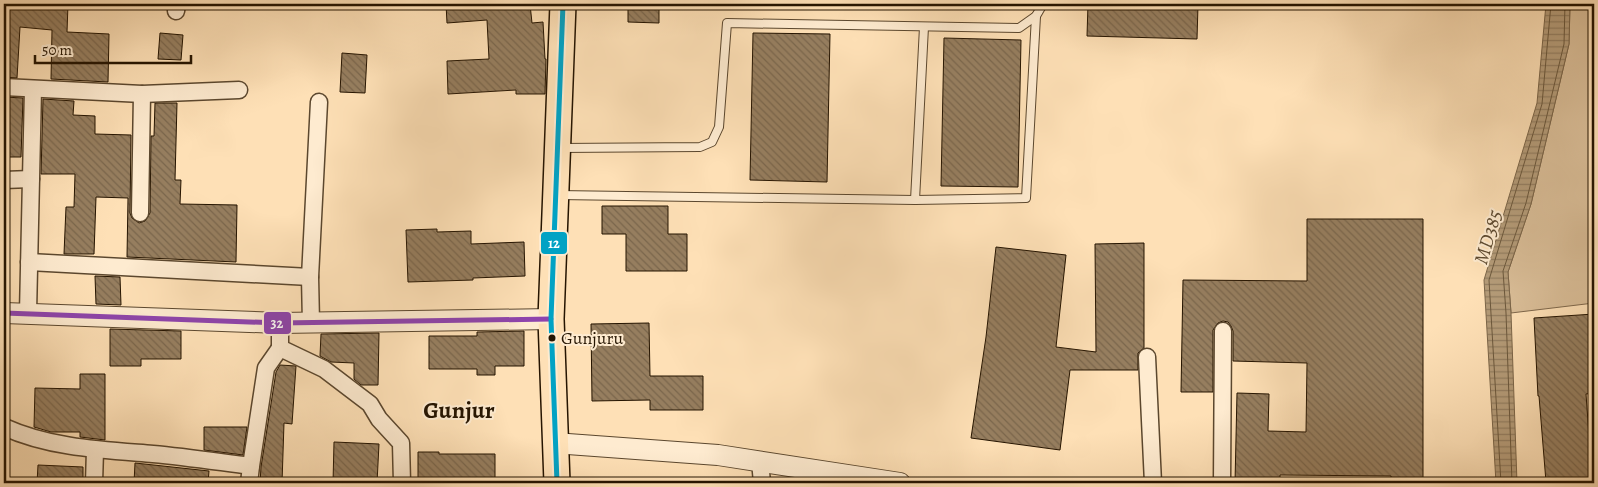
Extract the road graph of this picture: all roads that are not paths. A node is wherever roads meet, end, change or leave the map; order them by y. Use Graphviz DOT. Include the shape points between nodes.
graph roads {
  1 [pos="563,4"];
  2 [pos="1042,4"];
  3 [pos="1036,16"];
  4 [pos="924,27"];
  5 [pos="4,87"];
  6 [pos="33,89"];
  7 [pos="239,90"];
  8 [pos="142,94"];
  9 [pos="319,102"];
  10 [pos="558,148"];
  11 [pos="31,179"];
  12 [pos="4,180"];
  13 [pos="556,195"];
  14 [pos="915,200"];
  15 [pos="140,213"];
  16 [pos="29,262"];
  17 [pos="310,277"];
  18 [pos="4,313"];
  19 [pos="28,313"];
  20 [pos="552,319"];
  21 [pos="280,323"];
  22 [pos="311,323"];
  23 [pos="1223,331"];
  24 [pos="280,348"];
  25 [pos="1147,357"];
  26 [pos="4,427"];
  27 [pos="554,443"];
  28 [pos="95,450"];
  29 [pos="760,461"];
  30 [pos="251,466"];
  31 [pos="94,483"];
  32 [pos="249,483"];
  33 [pos="402,483"];
  34 [pos="557,483"];
  35 [pos="762,483"];
  36 [pos="900,483"];
  37 [pos="1153,483"];
  38 [pos="1222,483"];
  1 -- 10 [label="main road"];
  2 -- 3 [label="lane"];
  3 -- 4 [label="lane" via="1019,28"];
  3 -- 14 [label="lane" via="1026,198"];
  4 -- 10 [label="lane" via="727,23 720,127 712,142 700,147"];
  4 -- 14 [label="lane"];
  5 -- 6 [label="street"];
  6 -- 8 [label="street"];
  6 -- 11 [label="street"];
  7 -- 8 [label="street"];
  8 -- 15 [label="street"];
  9 -- 17 [label="street"];
  10 -- 13 [label="main road"];
  11 -- 12 [label="street"];
  11 -- 16 [label="street"];
  13 -- 14 [label="lane"];
  13 -- 20 [label="main road"];
  16 -- 17 [label="street"];
  16 -- 19 [label="street"];
  17 -- 22 [label="street"];
  18 -- 19 [label="street"];
  19 -- 21 [label="street"];
  20 -- 22 [label="street"];
  20 -- 27 [label="main road"];
  21 -- 22 [label="street"];
  21 -- 24 [label="street"];
  23 -- 38 [label="street"];
  24 -- 30 [label="street" via="266,368"];
  24 -- 33 [label="street" via="324,369 370,404 401,443"];
  25 -- 37 [label="street"];
  26 -- 28 [label="street" via="23,436"];
  27 -- 29 [label="street"];
  27 -- 34 [label="main road"];
  28 -- 30 [label="street"];
  28 -- 31 [label="street"];
  29 -- 35 [label="street"];
  29 -- 36 [label="street"];
  30 -- 32 [label="street"];
}
